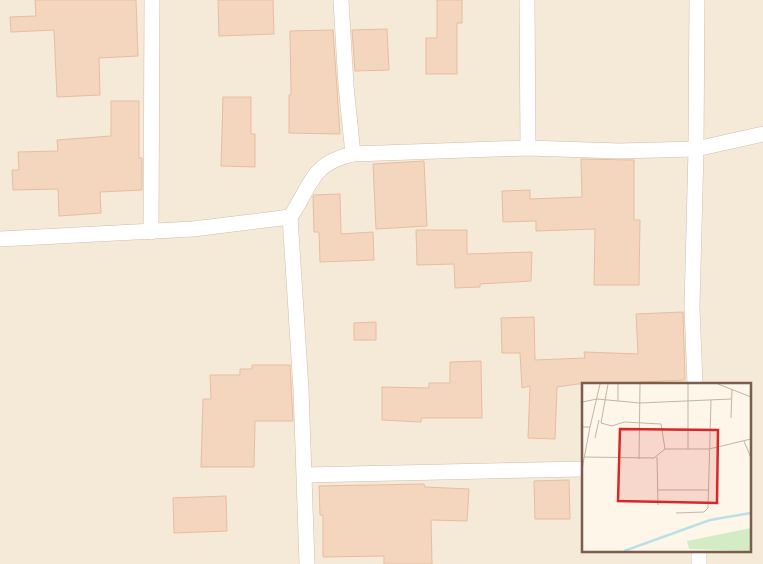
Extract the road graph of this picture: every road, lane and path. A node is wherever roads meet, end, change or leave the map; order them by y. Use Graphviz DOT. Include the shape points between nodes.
graph roads {
  1 [pos="152,0"];
  2 [pos="341,0"];
  3 [pos="527,0"];
  4 [pos="697,0"];
  5 [pos="763,134"];
  6 [pos="528,148"];
  7 [pos="696,149"];
  8 [pos="353,154"];
  9 [pos="290,217"];
  10 [pos="151,232"];
  11 [pos="0,239"];
  12 [pos="695,383"];
  13 [pos="582,470"];
  14 [pos="305,475"];
  15 [pos="307,564"];
  1 -- 10 [label="street"];
  2 -- 8 [label="street"];
  3 -- 6 [label="street"];
  4 -- 7 [label="street"];
  5 -- 7 [label="street"];
  6 -- 7 [label="street"];
  6 -- 8 [label="street"];
  7 -- 12 [label="street" via="692,306"];
  8 -- 9 [label="street" via="338,157 319,169"];
  9 -- 10 [label="street"];
  9 -- 14 [label="street"];
  10 -- 11 [label="street"];
  13 -- 14 [label="street"];
  14 -- 15 [label="street"];
}
